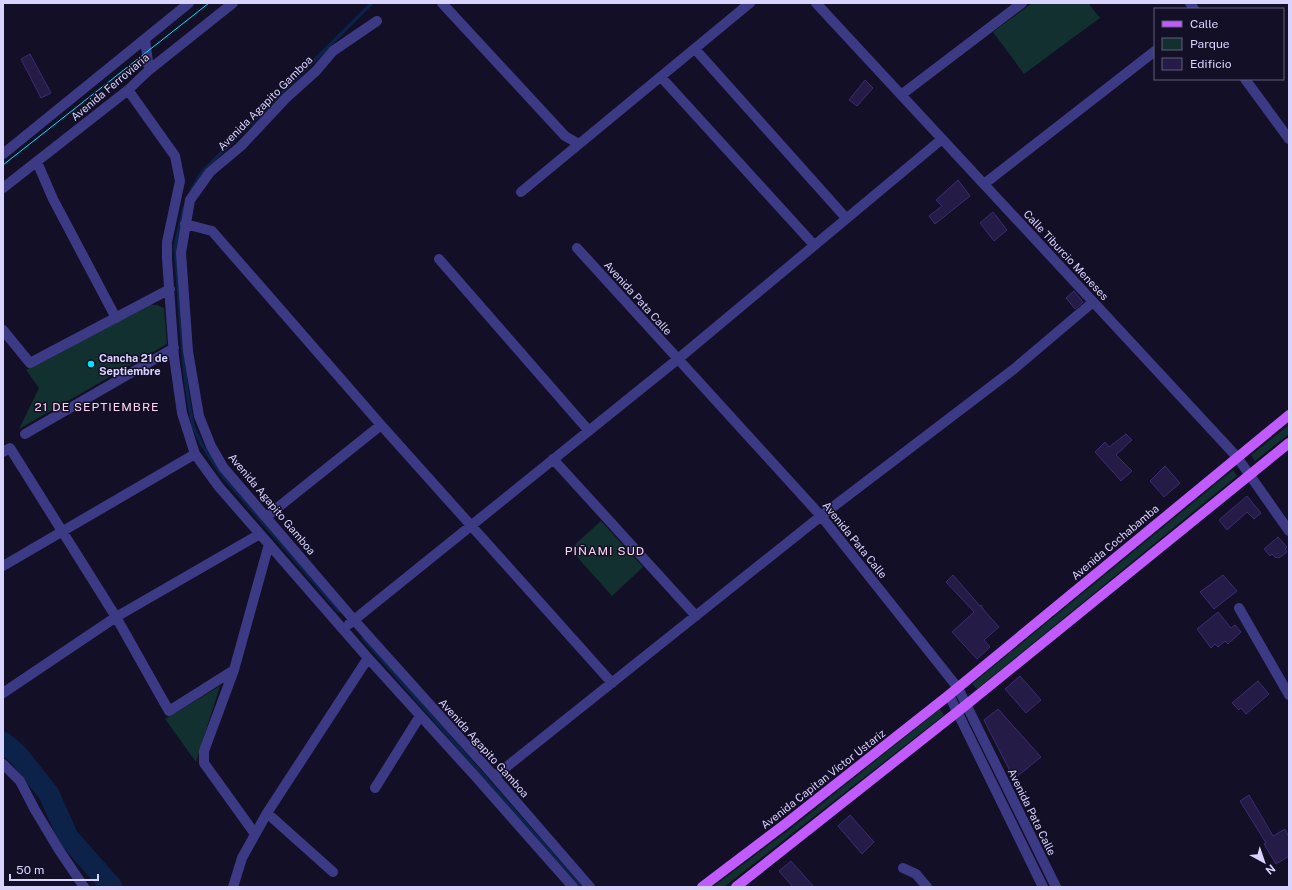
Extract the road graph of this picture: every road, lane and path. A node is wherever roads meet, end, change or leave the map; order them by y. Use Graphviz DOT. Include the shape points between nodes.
graph roads {
  1 [pos="190,3"];
  2 [pos="233,3"];
  3 [pos="442,3"];
  4 [pos="750,3"];
  5 [pos="816,3"];
  6 [pos="1022,3"];
  7 [pos="377,21"];
  8 [pos="145,39"];
  9 [pos="695,49"];
  10 [pos="1154,52"];
  11 [pos="149,70"];
  12 [pos="661,77"];
  13 [pos="1246,80"];
  14 [pos="128,90"];
  15 [pos="901,95"];
  16 [pos="942,139"];
  17 [pos="1289,139"];
  18 [pos="579,144"];
  19 [pos="3,154"];
  20 [pos="37,162"];
  21 [pos="984,184"];
  22 [pos="3,188"];
  23 [pos="521,192"];
  24 [pos="846,218"];
  25 [pos="185,224"];
  26 [pos="814,245"];
  27 [pos="576,248"];
  28 [pos="439,259"];
  29 [pos="170,289"];
  30 [pos="1093,302"];
  31 [pos="116,318"];
  32 [pos="3,330"];
  33 [pos="174,348"];
  34 [pos="678,359"];
  35 [pos="1289,415"];
  36 [pos="381,425"];
  37 [pos="589,431"];
  38 [pos="25,434"];
  39 [pos="1289,443"];
  40 [pos="3,452"];
  41 [pos="195,454"];
  42 [pos="1237,457"];
  43 [pos="553,459"];
  44 [pos="1250,475"];
  45 [pos="821,516"];
  46 [pos="266,517"];
  47 [pos="472,525"];
  48 [pos="1289,531"];
  49 [pos="62,532"];
  50 [pos="260,534"];
  51 [pos="269,544"];
  52 [pos="3,566"];
  53 [pos="1239,608"];
  54 [pos="696,616"];
  55 [pos="116,617"];
  56 [pos="354,620"];
  57 [pos="343,629"];
  58 [pos="368,658"];
  59 [pos="234,670"];
  60 [pos="612,683"];
  61 [pos="958,688"];
  62 [pos="3,693"];
  63 [pos="949,695"];
  64 [pos="1289,695"];
  65 [pos="966,705"];
  66 [pos="957,712"];
  67 [pos="420,716"];
  68 [pos="3,764"];
  69 [pos="494,776"];
  70 [pos="375,788"];
  71 [pos="267,813"];
  72 [pos="255,834"];
  73 [pos="903,868"];
  74 [pos="333,872"];
  75 [pos="84,887"];
  76 [pos="233,887"];
  77 [pos="573,887"];
  78 [pos="590,887"];
  79 [pos="702,887"];
  80 [pos="736,887"];
  81 [pos="927,887"];
  82 [pos="1043,887"];
  83 [pos="1056,887"];
  1 -- 8 [label="street, Avenida Ferroviaria"];
  2 -- 11 [label="street, Avenida Ferroviaria"];
  3 -- 18 [label="street" via="565,136"];
  4 -- 9 [label="street"];
  5 -- 15 [label="street, Calle Tiburcio Meneses"];
  6 -- 15 [label="street"];
  7 -- 25 [label="street, Avenida Agapito Gamboa" via="333,51 241,146 210,172 190,200"];
  8 -- 11 [label="street"];
  8 -- 19 [label="street, Avenida Ferroviaria"];
  9 -- 12 [label="street"];
  9 -- 24 [label="street"];
  10 -- 21 [label="street"];
  11 -- 14 [label="street, Avenida Ferroviaria"];
  12 -- 18 [label="street"];
  12 -- 26 [label="street"];
  13 -- 17 [label="street"];
  14 -- 20 [label="street, Avenida Ferroviaria"];
  14 -- 29 [label="street" via="176,156 180,181 167,242"];
  15 -- 16 [label="street, Calle Tiburcio Meneses"];
  16 -- 21 [label="street, Calle Tiburcio Meneses"];
  16 -- 24 [label="street"];
  18 -- 23 [label="street"];
  20 -- 22 [label="street, Avenida Ferroviaria"];
  20 -- 31 [label="street" via="53,199"];
  21 -- 30 [label="street, Calle Tiburcio Meneses"];
  24 -- 26 [label="street"];
  25 -- 36 [label="street" via="212,231"];
  25 -- 46 [label="street, Avenida Agapito Gamboa" via="181,261 188,351 199,416 210,446 223,467"];
  26 -- 34 [label="street"];
  27 -- 34 [label="street, Avenida Pata Calle"];
  28 -- 37 [label="street"];
  29 -- 31 [label="street"];
  29 -- 33 [label="street"];
  30 -- 42 [label="street, Calle Tiburcio Meneses"];
  30 -- 45 [label="street" via="1014,369"];
  31 -- 32 [label="street" via="30,363"];
  33 -- 38 [label="street"];
  33 -- 41 [label="street" via="182,413"];
  34 -- 37 [label="street"];
  34 -- 45 [label="street, Avenida Pata Calle"];
  35 -- 42 [label="main road, Avenida Cochabamba"];
  36 -- 46 [label="street"];
  36 -- 47 [label="street"];
  37 -- 43 [label="street"];
  39 -- 44 [label="main road"];
  40 -- 49 [label="street" via="10,448"];
  41 -- 49 [label="street"];
  41 -- 50 [label="street" via="219,487"];
  42 -- 44 [label="street, Calle Tiburcio Meneses"];
  42 -- 61 [label="main road, Avenida Cochabamba"];
  43 -- 47 [label="street"];
  43 -- 54 [label="street"];
  44 -- 48 [label="street, Calle Tiburcio Meneses"];
  44 -- 65 [label="main road"];
  45 -- 54 [label="street"];
  45 -- 61 [label="street, Avenida Pata Calle"];
  46 -- 56 [label="street, Avenida Agapito Gamboa"];
  47 -- 56 [label="street"];
  47 -- 60 [label="street"];
  49 -- 52 [label="street"];
  49 -- 55 [label="street"];
  50 -- 51 [label="street"];
  50 -- 55 [label="street"];
  51 -- 57 [label="street"];
  51 -- 59 [label="street"];
  53 -- 64 [label="street"];
  54 -- 60 [label="street"];
  55 -- 59 [label="street" via="169,711"];
  55 -- 62 [label="street"];
  56 -- 57 [label="street"];
  56 -- 69 [label="street, Avenida Agapito Gamboa"];
  57 -- 58 [label="street"];
  58 -- 67 [label="street"];
  58 -- 71 [label="street"];
  59 -- 72 [label="street" via="204,751 204,763"];
  60 -- 69 [label="street"];
  61 -- 63 [label="main road, Avenida Capitan Víctor Ustariz"];
  61 -- 65 [label="street, Avenida Pata Calle"];
  63 -- 66 [label="street, Avenida Pata Calle"];
  63 -- 79 [label="main road, Avenida Capitan Víctor Ustariz"];
  65 -- 66 [label="main road"];
  65 -- 83 [label="street, Avenida Pata Calle"];
  66 -- 80 [label="main road"];
  66 -- 82 [label="street, Avenida Pata Calle"];
  67 -- 70 [label="street"];
  67 -- 77 [label="street"];
  68 -- 75 [label="street" via="20,781 39,817"];
  69 -- 78 [label="street, Avenida Agapito Gamboa"];
  71 -- 72 [label="street"];
  71 -- 74 [label="street"];
  72 -- 76 [label="street" via="242,858"];
  73 -- 81 [label="street" via="916,874"];
}
